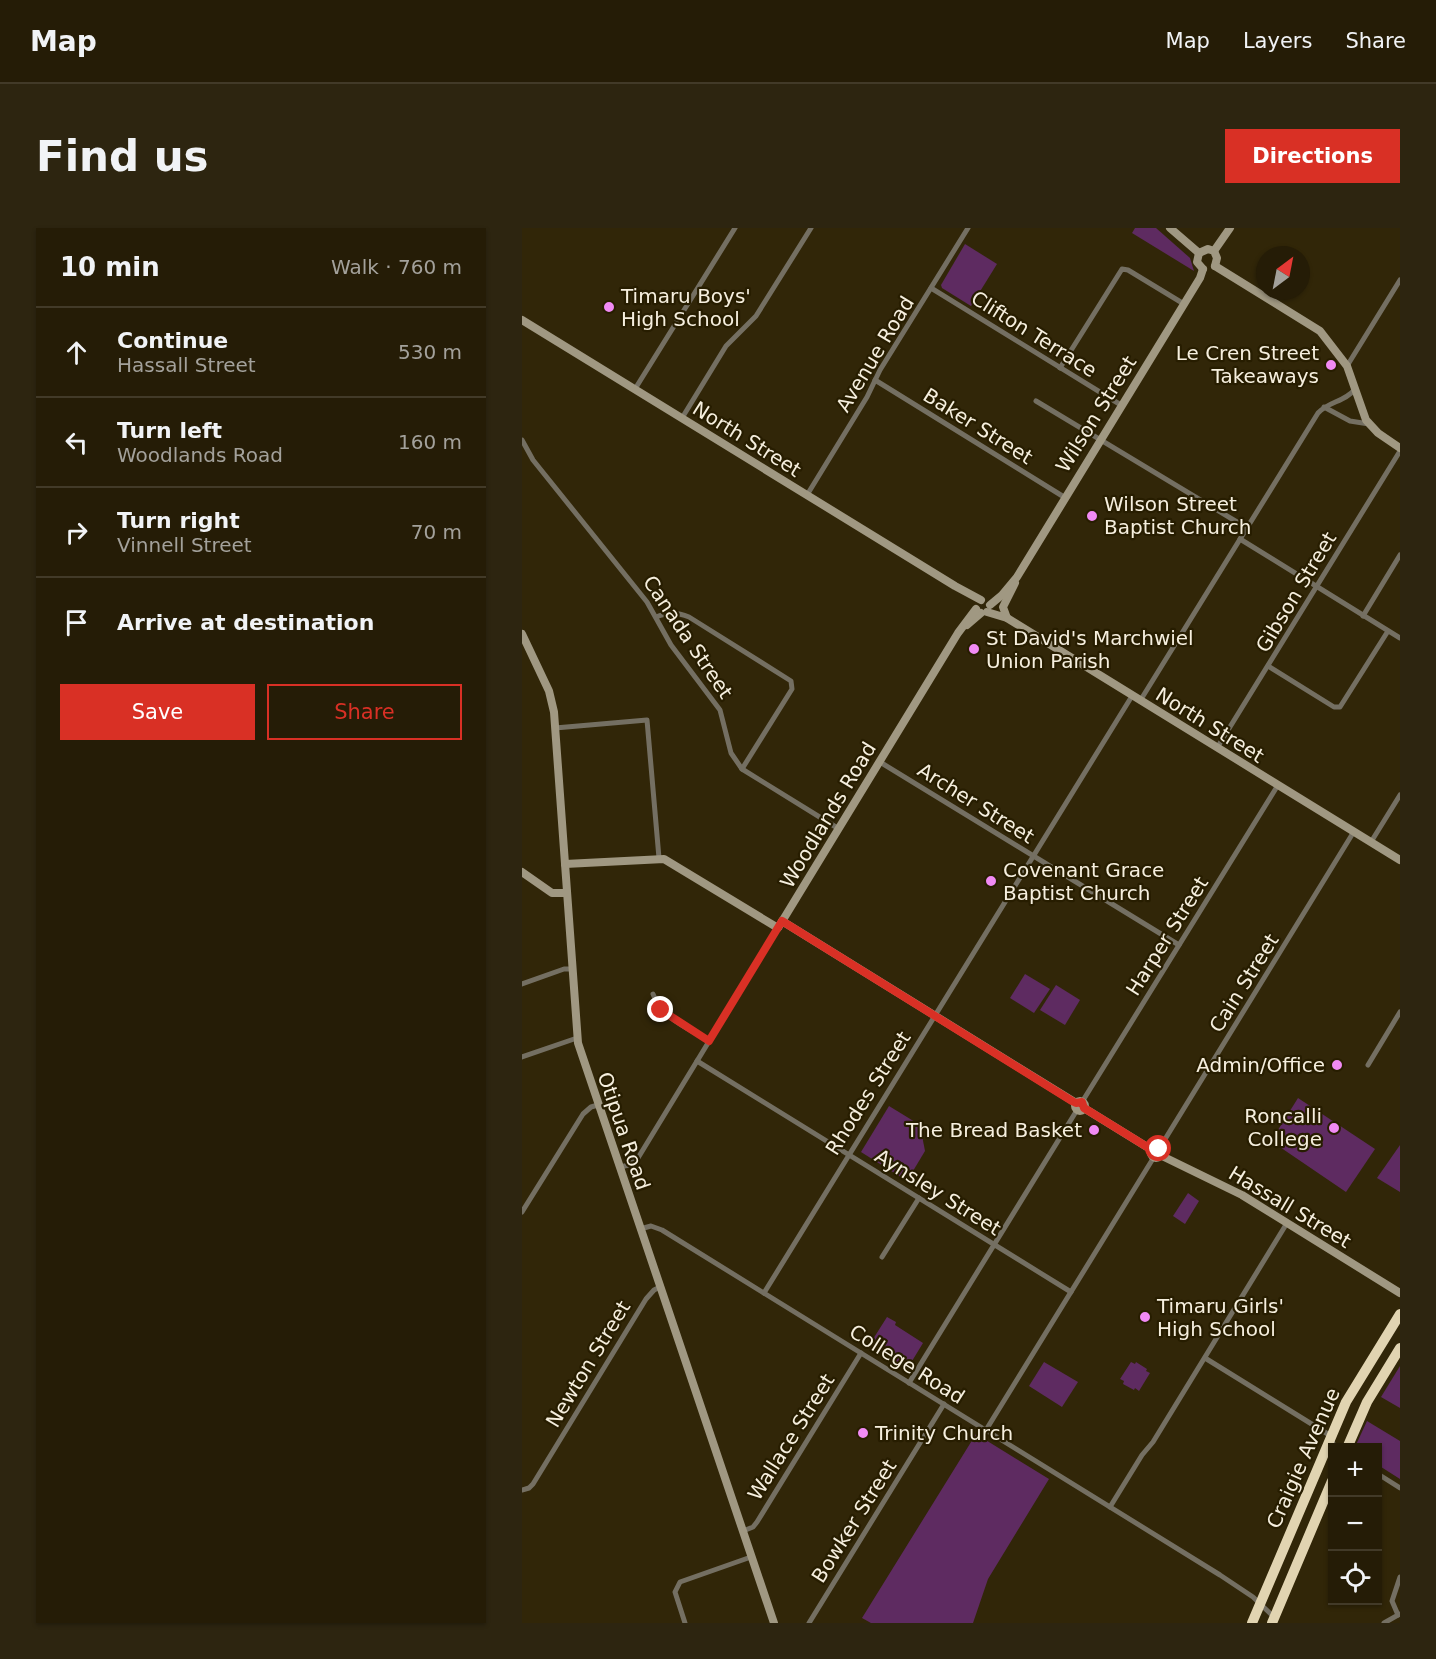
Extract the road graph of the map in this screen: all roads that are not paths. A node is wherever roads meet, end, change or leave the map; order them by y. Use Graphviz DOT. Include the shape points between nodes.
graph roads {
  1 [pos="735,228"];
  2 [pos="811,228"];
  3 [pos="968,228"];
  4 [pos="1170,228"];
  5 [pos="1230,228"];
  6 [pos="1214,251"];
  7 [pos="1199,253"];
  8 [pos="1215,266"];
  9 [pos="1203,269"];
  10 [pos="1400,280"];
  11 [pos="931,288"];
  12 [pos="1184,304"];
  13 [pos="522,320"];
  14 [pos="1347,366"];
  15 [pos="1060,368"];
  16 [pos="875,380"];
  17 [pos="635,389"];
  18 [pos="1355,389"];
  19 [pos="1036,401"];
  20 [pos="1121,405"];
  21 [pos="1324,407"];
  22 [pos="682,418"];
  23 [pos="1369,424"];
  24 [pos="1100,439"];
  25 [pos="522,440"];
  26 [pos="1400,450"];
  27 [pos="807,495"];
  28 [pos="1064,497"];
  29 [pos="1247,528"];
  30 [pos="1240,539"];
  31 [pos="1400,555"];
  32 [pos="1017,577"];
  33 [pos="1316,587"];
  34 [pos="983,607"];
  35 [pos="1363,615"];
  36 [pos="656,617"];
  37 [pos="1005,617"];
  38 [pos="1388,631"];
  39 [pos="522,634"];
  40 [pos="1400,638"];
  41 [pos="1269,666"];
  42 [pos="1132,696"];
  43 [pos="1140,701"];
  44 [pos="555,728"];
  45 [pos="1217,748"];
  46 [pos="880,762"];
  47 [pos="742,770"];
  48 [pos="1278,785"];
  49 [pos="1400,795"];
  50 [pos="839,829"];
  51 [pos="1353,833"];
  52 [pos="1371,842"];
  53 [pos="1033,856"];
  54 [pos="659,858"];
  55 [pos="1400,861"];
  56 [pos="565,864"];
  57 [pos="522,872"];
  58 [pos="567,893"];
  59 [pos="780,925"];
  60 [pos="1179,945"];
  61 [pos="572,969"];
  62 [pos="522,984"];
  63 [pos="653,994"];
  64 [pos="1400,1012"];
  65 [pos="934,1016"];
  66 [pos="577,1038"];
  67 [pos="709,1041"];
  68 [pos="522,1057"];
  69 [pos="697,1061"];
  70 [pos="1368,1065"];
  71 [pos="598,1105"];
  72 [pos="1080,1106"];
  73 [pos="1156,1153"];
  74 [pos="848,1154"];
  75 [pos="620,1167"];
  76 [pos="919,1198"];
  77 [pos="522,1212"];
  78 [pos="1287,1223"];
  79 [pos="640,1229"];
  80 [pos="994,1244"];
  81 [pos="882,1257"];
  82 [pos="660,1287"];
  83 [pos="1071,1292"];
  84 [pos="764,1293"];
  85 [pos="1400,1293"];
  86 [pos="1400,1314"];
  87 [pos="1400,1348"];
  88 [pos="861,1353"];
  89 [pos="1205,1358"];
  90 [pos="909,1383"];
  91 [pos="944,1404"];
  92 [pos="986,1430"];
  93 [pos="1331,1436"];
  94 [pos="1334,1443"];
  95 [pos="1349,1443"];
  96 [pos="1382,1477"];
  97 [pos="1400,1488"];
  98 [pos="524,1490"];
  99 [pos="1328,1491"];
  100 [pos="1110,1507"];
  101 [pos="743,1531"];
  102 [pos="751,1557"];
  103 [pos="1400,1577"];
  104 [pos="1261,1602"];
  105 [pos="1399,1615"];
  106 [pos="1275,1621"];
  107 [pos="685,1623"];
  108 [pos="774,1623"];
  109 [pos="809,1623"];
  110 [pos="1252,1623"];
  111 [pos="1384,1623"];
  1 -- 17 [label="street"];
  2 -- 22 [label="street" via="759,312 726,346"];
  3 -- 11 [label="street, Avenue Road"];
  4 -- 7 [label="street"];
  5 -- 6 [label="street"];
  6 -- 7 [label="street"];
  6 -- 8 [label="street"];
  7 -- 9 [label="street" via="1197,262"];
  8 -- 9 [label="street"];
  8 -- 14 [label="street" via="1320,331"];
  9 -- 12 [label="street, Wilson Street"];
  10 -- 14 [label="street"];
  11 -- 15 [label="street, Clifton Terrace"];
  11 -- 16 [label="street, Avenue Road"];
  12 -- 15 [label="street" via="1122,269"];
  12 -- 20 [label="street, Wilson Street"];
  13 -- 17 [label="street, North Street"];
  14 -- 18 [label="street"];
  15 -- 20 [label="street, Clifton Terrace"];
  16 -- 27 [label="street, Avenue Road"];
  16 -- 28 [label="street, Baker Street"];
  17 -- 22 [label="street, North Street"];
  18 -- 21 [label="street"];
  18 -- 23 [label="street"];
  19 -- 24 [label="street"];
  20 -- 24 [label="street, Wilson Street"];
  21 -- 23 [label="street" via="1350,421"];
  21 -- 29 [label="street"];
  22 -- 27 [label="street, North Street"];
  23 -- 26 [label="street"];
  24 -- 28 [label="street, Wilson Street"];
  24 -- 29 [label="street"];
  25 -- 36 [label="street, Canada Street" via="533,460"];
  26 -- 33 [label="street, Gibson Street"];
  27 -- 34 [label="street, North Street"];
  28 -- 32 [label="street, Wilson Street"];
  29 -- 30 [label="street"];
  30 -- 33 [label="street"];
  30 -- 43 [label="street"];
  31 -- 35 [label="street"];
  32 -- 34 [label="street, Wilson Street"];
  32 -- 37 [label="street, Wilson Street" via="1003,608"];
  33 -- 35 [label="street"];
  33 -- 41 [label="street, Gibson Street"];
  34 -- 37 [label="street, North Street"];
  34 -- 46 [label="street, Woodlands Road" via="964,626"];
  35 -- 38 [label="street"];
  36 -- 47 [label="street, Canada Street" via="671,645 721,713 731,753"];
  36 -- 47 [label="street" via="668,612 681,613 791,681 792,689"];
  37 -- 42 [label="street, North Street"];
  38 -- 40 [label="street"];
  38 -- 41 [label="street" via="1340,707"];
  39 -- 44 [label="street, Otipua Road" via="549,691"];
  41 -- 45 [label="street, Gibson Street"];
  42 -- 43 [label="street, North Street"];
  42 -- 53 [label="street, Rhodes Street"];
  43 -- 45 [label="street, North Street"];
  44 -- 54 [label="street" via="647,720"];
  44 -- 56 [label="street, Otipua Road"];
  45 -- 48 [label="street, North Street"];
  46 -- 50 [label="street, Woodlands Road"];
  46 -- 53 [label="street, Archer Street"];
  47 -- 50 [label="street"];
  48 -- 51 [label="street, North Street"];
  48 -- 60 [label="street, Harper Street"];
  49 -- 52 [label="street"];
  50 -- 59 [label="street, Woodlands Road"];
  51 -- 52 [label="street, North Street"];
  51 -- 73 [label="street, Cain Street"];
  52 -- 55 [label="street, North Street"];
  53 -- 60 [label="street, Archer Street"];
  53 -- 65 [label="street, Rhodes Street"];
  54 -- 56 [label="street, Hassall Street"];
  54 -- 59 [label="street, Hassall Street"];
  56 -- 58 [label="street, Otipua Road"];
  57 -- 58 [label="street" via="552,893"];
  58 -- 61 [label="street, Otipua Road"];
  59 -- 65 [label="street, Hassall Street"];
  59 -- 67 [label="street, Woodlands Road"];
  60 -- 72 [label="street, Harper Street"];
  61 -- 62 [label="street"];
  61 -- 66 [label="street, Otipua Road"];
  63 -- 67 [label="street" via="664,1013"];
  64 -- 70 [label="street"];
  65 -- 72 [label="street, Hassall Street"];
  65 -- 74 [label="street, Rhodes Street"];
  66 -- 68 [label="street"];
  66 -- 71 [label="street, Otipua Road"];
  67 -- 69 [label="street, Woodlands Road"];
  69 -- 74 [label="street, Aynsley Street"];
  69 -- 75 [label="street, Woodlands Road" via="638,1158"];
  71 -- 75 [label="street, Otipua Road"];
  71 -- 77 [label="street" via="584,1112"];
  72 -- 73 [label="street, Hassall Street"];
  72 -- 80 [label="street, Harper Street"];
  73 -- 78 [label="street, Hassall Street" via="1222,1184"];
  73 -- 83 [label="street, Cain Street"];
  74 -- 76 [label="street, Aynsley Street"];
  74 -- 84 [label="street, Rhodes Street"];
  75 -- 79 [label="street, Otipua Road"];
  76 -- 80 [label="street, Aynsley Street"];
  76 -- 81 [label="street"];
  78 -- 85 [label="street, Hassall Street"];
  78 -- 89 [label="street"];
  79 -- 82 [label="street, Otipua Road"];
  79 -- 84 [label="street, College Road" via="656,1227"];
  80 -- 83 [label="street, Aynsley Street"];
  80 -- 90 [label="street, Harper Street"];
  82 -- 98 [label="street, Newton Street" via="646,1299 533,1484"];
  82 -- 101 [label="street, Otipua Road"];
  83 -- 92 [label="street, Cain Street"];
  84 -- 88 [label="street, College Road"];
  86 -- 93 [label="highway, Craigie Avenue" via="1349,1396"];
  87 -- 95 [label="highway, Craigie Avenue" via="1366,1402"];
  88 -- 90 [label="street, College Road"];
  88 -- 101 [label="street, Wallace Street" via="757,1522"];
  89 -- 93 [label="street"];
  89 -- 100 [label="street"];
  90 -- 91 [label="street, College Road"];
  91 -- 92 [label="street, College Road"];
  91 -- 109 [label="street, Bowker Street"];
  92 -- 100 [label="street, College Road"];
  93 -- 94 [label="street"];
  93 -- 104 [label="highway, Craigie Avenue"];
  96 -- 97 [label="street"];
  99 -- 106 [label="highway, Craigie Avenue"];
  100 -- 104 [label="street, College Road"];
  101 -- 102 [label="street, Otipua Road"];
  102 -- 107 [label="street" via="677,1584 676,1595"];
  102 -- 108 [label="street, Otipua Road"];
  103 -- 105 [label="street" via="1392,1601"];
  104 -- 106 [label="street, College Road"];
  104 -- 110 [label="highway, Craigie Avenue"];
  105 -- 111 [label="street"];
}
